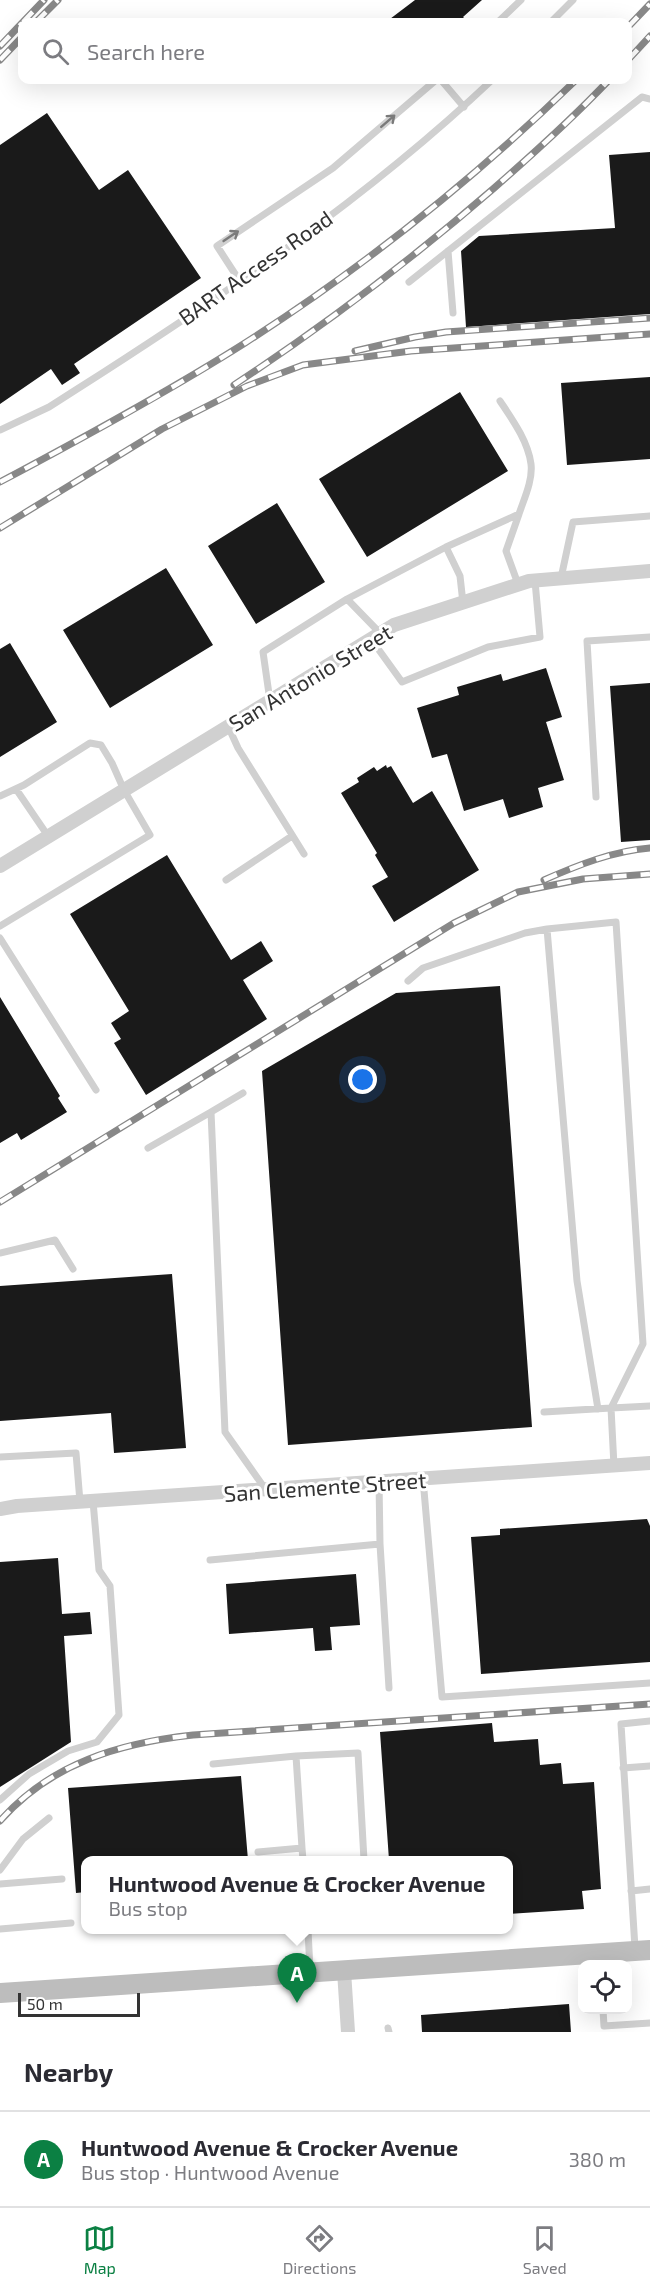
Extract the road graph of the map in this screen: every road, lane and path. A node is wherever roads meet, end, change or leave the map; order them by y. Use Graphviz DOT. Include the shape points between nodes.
graph roads {
  1 [pos="521,0"];
  2 [pos="573,0"];
  3 [pos="502,18"];
  4 [pos="555,18"];
  5 [pos="431,84"];
  6 [pos="444,84"];
  7 [pos="488,84"];
  8 [pos="650,99"];
  9 [pos="464,107"];
  10 [pos="448,251"];
  11 [pos="239,280"];
  12 [pos="409,282"];
  13 [pos="453,313"];
  14 [pos="500,400"];
  15 [pos="0,430"];
  16 [pos="519,514"];
  17 [pos="650,516"];
  18 [pos="446,547"];
  19 [pos="650,571"];
  20 [pos="561,579"];
  21 [pos="535,580"];
  22 [pos="518,584"];
  23 [pos="347,599"];
  24 [pos="463,603"];
  25 [pos="376,636"];
  26 [pos="650,637"];
  27 [pos="270,701"];
  28 [pos="228,726"];
  29 [pos="16,789"];
  30 [pos="124,790"];
  31 [pos="0,796"];
  32 [pos="596,797"];
  33 [pos="48,836"];
  34 [pos="292,836"];
  35 [pos="304,854"];
  36 [pos="0,866"];
  37 [pos="226,880"];
  38 [pos="0,926"];
  39 [pos="547,929"];
  40 [pos="0,938"];
  41 [pos="408,981"];
  42 [pos="96,1090"];
  43 [pos="243,1093"];
  44 [pos="211,1112"];
  45 [pos="148,1148"];
  46 [pos="0,1253"];
  47 [pos="74,1269"];
  48 [pos="650,1406"];
  49 [pos="611,1408"];
  50 [pos="598,1409"];
  51 [pos="543,1412"];
  52 [pos="0,1457"];
  53 [pos="650,1463"];
  54 [pos="614,1466"];
  55 [pos="423,1479"];
  56 [pos="379,1482"];
  57 [pos="266,1490"];
  58 [pos="86,1501"];
  59 [pos="0,1509"];
  60 [pos="380,1544"];
  61 [pos="210,1560"];
  62 [pos="650,1683"];
  63 [pos="388,1688"];
  64 [pos="650,1721"];
  65 [pos="296,1756"];
  66 [pos="213,1764"];
  67 [pos="650,1766"];
  68 [pos="623,1768"];
  69 [pos="0,1800"];
  70 [pos="49,1818"];
  71 [pos="302,1848"];
  72 [pos="258,1852"];
  73 [pos="303,1856"];
  74 [pos="364,1856"];
  75 [pos="0,1870"];
  76 [pos="62,1879"];
  77 [pos="0,1884"];
  78 [pos="650,1889"];
  79 [pos="631,1891"];
  80 [pos="71,1923"];
  81 [pos="0,1929"];
  82 [pos="308,1934"];
  83 [pos="642,1950"];
  84 [pos="598,1959"];
  85 [pos="344,1971"];
  86 [pos="310,1973"];
  87 [pos="0,1994"];
  88 [pos="603,2014"];
  89 [pos="650,2023"];
  90 [pos="604,2029"];
  91 [pos="348,2032"];
  1 -- 3 [label="lane"];
  2 -- 4 [label="lane"];
  11 -- 5 [label="lane, one-way" via="216,246 333,168"];
  6 -- 9 [label="lane"];
  7 -- 9 [label="lane, BART Access Road"];
  8 -- 10 [label="lane" via="642,97"];
  9 -- 11 [label="lane, BART Access Road" via="340,207"];
  10 -- 12 [label="lane"];
  10 -- 13 [label="lane"];
  11 -- 15 [label="lane, BART Access Road" via="74,391"];
  14 -- 16 [label="lane" via="518,429 531,464"];
  16 -- 18 [label="lane"];
  16 -- 22 [label="lane" via="506,551"];
  17 -- 20 [label="lane" via="573,522"];
  18 -- 23 [label="lane"];
  18 -- 24 [label="lane" via="460,576"];
  19 -- 20 [label="street, San Antonio Street"];
  20 -- 21 [label="street, San Antonio Street"];
  21 -- 22 [label="street, San Antonio Street"];
  21 -- 25 [label="lane" via="540,637 488,647 402,682"];
  22 -- 24 [label="street, San Antonio Street"];
  23 -- 25 [label="lane"];
  23 -- 27 [label="lane" via="263,652"];
  24 -- 25 [label="street, San Antonio Street" via="394,625"];
  25 -- 27 [label="street, San Antonio Street"];
  26 -- 32 [label="lane" via="587,641"];
  27 -- 28 [label="street, San Antonio Street"];
  28 -- 30 [label="street, San Antonio Street"];
  28 -- 34 [label="lane"];
  29 -- 30 [label="lane" via="90,743 101,745"];
  29 -- 31 [label="lane"];
  29 -- 33 [label="lane"];
  30 -- 33 [label="street, San Antonio Street"];
  30 -- 38 [label="lane" via="150,835"];
  33 -- 36 [label="street, San Antonio Street"];
  34 -- 35 [label="lane"];
  34 -- 37 [label="lane"];
  39 -- 41 [label="lane" via="423,968"];
  39 -- 49 [label="lane" via="616,922 642,1344"];
  39 -- 50 [label="lane" via="577,1281"];
  40 -- 42 [label="lane"];
  43 -- 44 [label="lane"];
  44 -- 45 [label="lane"];
  44 -- 57 [label="lane" via="225,1432"];
  46 -- 47 [label="lane" via="55,1240"];
  48 -- 49 [label="lane"];
  49 -- 50 [label="lane"];
  49 -- 54 [label="lane"];
  50 -- 51 [label="lane"];
  52 -- 58 [label="lane" via="76,1453"];
  53 -- 54 [label="street, San Clemente Street"];
  54 -- 55 [label="street, San Clemente Street"];
  55 -- 56 [label="street, San Clemente Street"];
  55 -- 62 [label="lane" via="442,1697"];
  56 -- 57 [label="street, San Clemente Street"];
  56 -- 60 [label="lane"];
  57 -- 58 [label="street, San Clemente Street"];
  58 -- 59 [label="street, San Clemente Street"];
  58 -- 69 [label="lane" via="99,1570 110,1586 119,1715 97,1742 68,1751 29,1774"];
  60 -- 61 [label="lane"];
  60 -- 63 [label="lane"];
  64 -- 68 [label="lane" via="621,1724"];
  65 -- 66 [label="lane"];
  65 -- 71 [label="lane"];
  65 -- 74 [label="lane" via="358,1753"];
  67 -- 68 [label="lane"];
  68 -- 79 [label="lane"];
  70 -- 75 [label="lane" via="23,1839"];
  71 -- 72 [label="lane"];
  71 -- 73 [label="lane"];
  76 -- 77 [label="lane"];
  78 -- 79 [label="lane"];
  79 -- 83 [label="lane"];
  80 -- 81 [label="lane"];
  82 -- 86 [label="lane"];
  83 -- 84 [label="street"];
  84 -- 85 [label="street"];
  85 -- 86 [label="street"];
  85 -- 91 [label="street"];
  86 -- 87 [label="street"];
  88 -- 90 [label="lane"];
  89 -- 90 [label="lane"];
}
